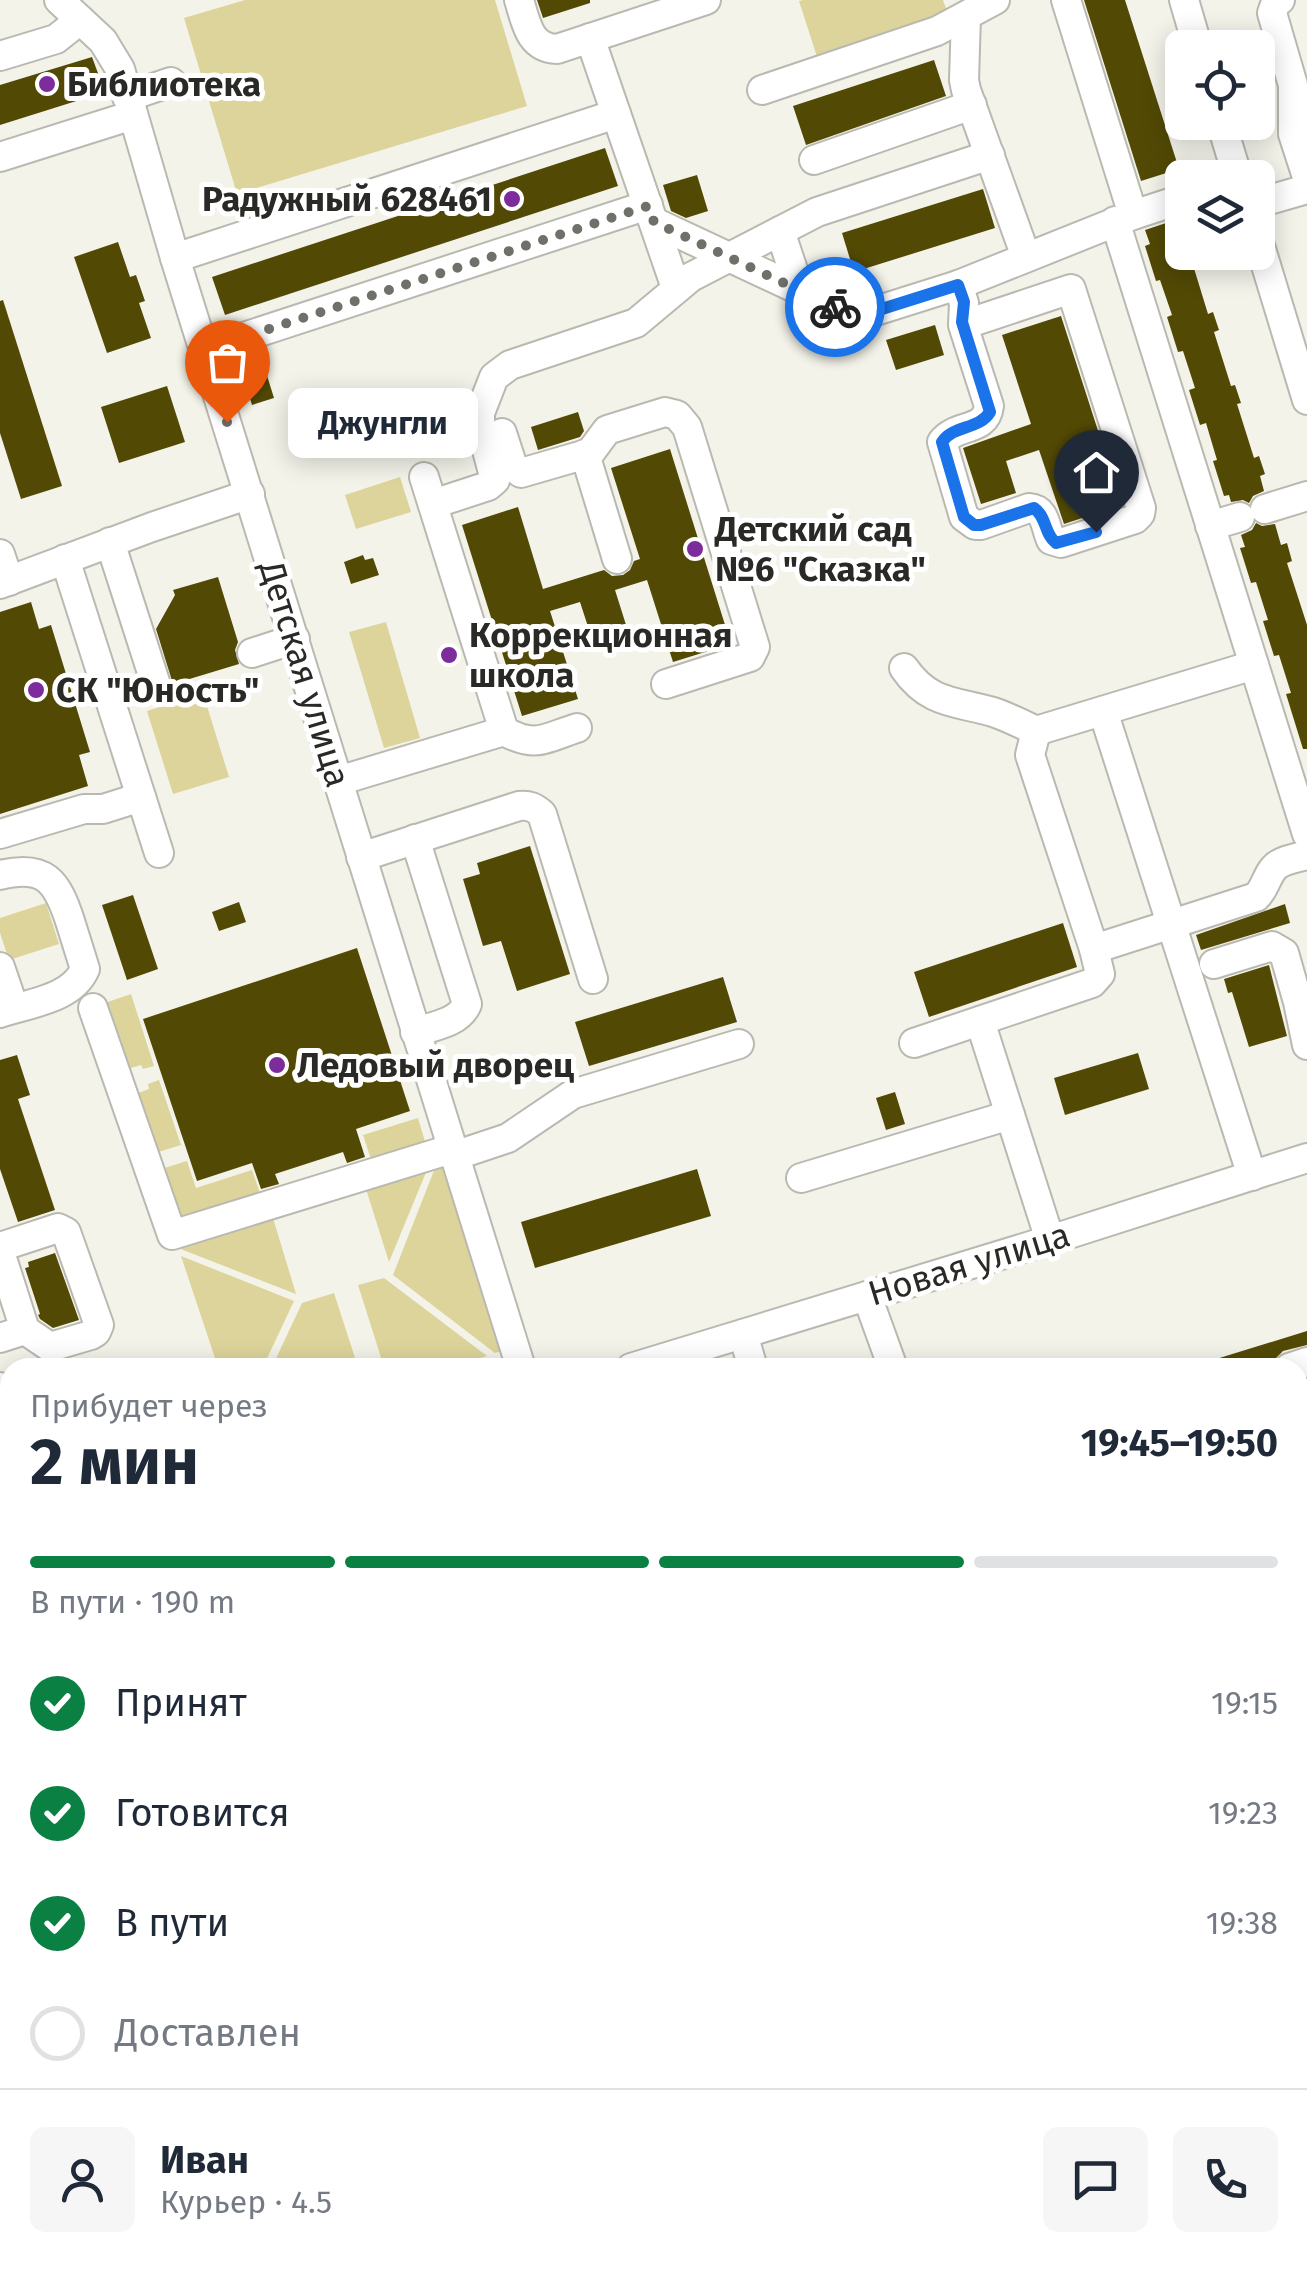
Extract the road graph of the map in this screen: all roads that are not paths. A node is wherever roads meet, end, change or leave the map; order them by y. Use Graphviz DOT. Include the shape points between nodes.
graph roads {
  1 [pos="59,0"];
  2 [pos="519,0"];
  3 [pos="706,0"];
  4 [pos="996,0"];
  5 [pos="1066,0"];
  6 [pos="1184,0"];
  7 [pos="1280,0"];
  8 [pos="966,16"];
  9 [pos="80,20"];
  10 [pos="1193,30"];
  11 [pos="590,38"];
  12 [pos="0,56"];
  13 [pos="170,82"];
  14 [pos="762,90"];
  15 [pos="972,105"];
  16 [pos="130,106"];
  17 [pos="616,114"];
  18 [pos="990,155"];
  19 [pos="0,158"];
  20 [pos="814,160"];
  21 [pos="1307,177"];
  22 [pos="1307,188"];
  23 [pos="1275,198"];
  24 [pos="1165,205"];
  25 [pos="651,214"];
  26 [pos="1124,218"];
  27 [pos="780,231"];
  28 [pos="728,257"];
  29 [pos="1026,257"];
  30 [pos="175,258"];
  31 [pos="1267,270"];
  32 [pos="958,285"];
  33 [pos="676,288"];
  34 [pos="800,290"];
  35 [pos="963,325"];
  36 [pos="204,350"];
  37 [pos="488,388"];
  38 [pos="1307,400"];
  39 [pos="585,454"];
  40 [pos="424,477"];
  41 [pos="250,494"];
  42 [pos="1307,496"];
  43 [pos="432,504"];
  44 [pos="1210,526"];
  45 [pos="110,542"];
  46 [pos="65,559"];
  47 [pos="617,559"];
  48 [pos="3,573"];
  49 [pos="295,639"];
  50 [pos="252,653"];
  51 [pos="1254,665"];
  52 [pos="904,668"];
  53 [pos="666,684"];
  54 [pos="156,685"];
  55 [pos="1103,711"];
  56 [pos="577,728"];
  57 [pos="504,731"];
  58 [pos="1036,731"];
  59 [pos="338,781"];
  60 [pos="141,797"];
  61 [pos="0,834"];
  62 [pos="1307,834"];
  63 [pos="416,839"];
  64 [pos="160,854"];
  65 [pos="1307,856"];
  66 [pos="362,857"];
  67 [pos="0,876"];
  68 [pos="1173,924"];
  69 [pos="1094,949"];
  70 [pos="1214,964"];
  71 [pos="0,967"];
  72 [pos="594,978"];
  73 [pos="93,1008"];
  74 [pos="7,1011"];
  75 [pos="980,1021"];
  76 [pos="416,1032"];
  77 [pos="914,1043"];
  78 [pos="739,1044"];
  79 [pos="1307,1045"];
  80 [pos="1010,1115"];
  81 [pos="453,1153"];
  82 [pos="1307,1158"];
  83 [pos="1252,1176"];
  84 [pos="801,1178"];
  85 [pos="1050,1240"];
  86 [pos="0,1250"];
  87 [pos="867,1296"];
  88 [pos="13,1334"];
  89 [pos="743,1334"];
  90 [pos="518,1358"];
  91 [pos="664,1358"];
  92 [pos="751,1358"];
  93 [pos="889,1358"];
  1 -- 9 [label="street, Детская улица"];
  2 -- 11 [label="street" via="528,31 545,48"];
  3 -- 11 [label="street"];
  4 -- 8 [label="street"];
  5 -- 26 [label="street"];
  6 -- 10 [label="street"];
  7 -- 21 [label="street" via="1272,13 1293,85 1294,134"];
  8 -- 14 [label="street"];
  8 -- 15 [label="street" via="964,80"];
  9 -- 12 [label="street" via="56,39"];
  9 -- 16 [label="street, Детская улица" via="112,54"];
  11 -- 17 [label="street"];
  13 -- 16 [label="street"];
  15 -- 18 [label="street"];
  15 -- 20 [label="street"];
  16 -- 19 [label="street"];
  16 -- 30 [label="street, Детская улица"];
  17 -- 25 [label="street"];
  17 -- 30 [label="street"];
  18 -- 27 [label="street" via="816,212"];
  18 -- 29 [label="street"];
  22 -- 23 [label="street"];
  24 -- 26 [label="street"];
  25 -- 28 [label="street"];
  25 -- 33 [label="street"];
  25 -- 36 [label="street"];
  26 -- 29 [label="street"];
  26 -- 44 [label="street"];
  27 -- 28 [label="street"];
  27 -- 34 [label="street"];
  28 -- 33 [label="street"];
  28 -- 34 [label="street"];
  29 -- 32 [label="street"];
  30 -- 36 [label="street, Детская улица"];
  31 -- 38 [label="street"];
  32 -- 34 [label="street" via="866,314"];
  32 -- 35 [label="street"];
  33 -- 37 [label="street" via="636,323 510,365"];
  35 -- 35 [label="street" via="990,412 942,442 968,522 981,525 1034,508 1051,540 1061,543 1136,519 1141,508 1071,289"];
  36 -- 41 [label="street, Детская улица"];
  37 -- 39 [label="street" via="515,470"];
  37 -- 43 [label="street" via="479,418 495,480"];
  39 -- 47 [label="street"];
  39 -- 53 [label="street" via="612,428 665,412 686,427 755,648 750,657"];
  40 -- 43 [label="street"];
  41 -- 45 [label="street"];
  41 -- 49 [label="street, Детская улица"];
  42 -- 44 [label="street"];
  43 -- 57 [label="street"];
  44 -- 51 [label="street"];
  45 -- 46 [label="street"];
  45 -- 54 [label="street"];
  46 -- 48 [label="street"];
  46 -- 60 [label="street"];
  49 -- 50 [label="street"];
  49 -- 59 [label="street, Детская улица"];
  51 -- 55 [label="street"];
  51 -- 62 [label="street"];
  52 -- 58 [label="street" via="942,701"];
  55 -- 58 [label="street"];
  55 -- 68 [label="street"];
  56 -- 57 [label="street" via="531,742"];
  57 -- 59 [label="street"];
  58 -- 69 [label="street" via="1030,755"];
  59 -- 66 [label="street, Детская улица"];
  60 -- 61 [label="street"];
  60 -- 64 [label="street"];
  63 -- 66 [label="street"];
  63 -- 72 [label="street" via="518,806 536,809"];
  63 -- 76 [label="street" via="467,1004 454,1020"];
  65 -- 68 [label="street" via="1274,868 1256,898"];
  66 -- 76 [label="street, Детская улица"];
  67 -- 74 [label="street" via="20,870 50,880 61,893 86,969 69,991"];
  68 -- 69 [label="street"];
  68 -- 83 [label="street"];
  69 -- 75 [label="street" via="1100,968 1092,984"];
  70 -- 79 [label="street" via="1272,946 1284,952"];
  71 -- 74 [label="street"];
  73 -- 81 [label="street" via="172,1235"];
  75 -- 77 [label="street"];
  75 -- 80 [label="street"];
  76 -- 81 [label="street, Детская улица"];
  78 -- 81 [label="street" via="573,1094 508,1138"];
  80 -- 84 [label="street"];
  80 -- 85 [label="street"];
  81 -- 90 [label="street, Детская улица"];
  82 -- 83 [label="street, Новая улица"];
  83 -- 85 [label="street, Новая улица"];
  85 -- 87 [label="street, Новая улица"];
  86 -- 88 [label="street"];
  86 -- 88 [label="street" via="58,1228 66,1232 99,1324 91,1335 55,1347"];
  87 -- 89 [label="street, Новая улица"];
  87 -- 93 [label="street"];
  89 -- 91 [label="street, Новая улица"];
  89 -- 92 [label="street"];
}
